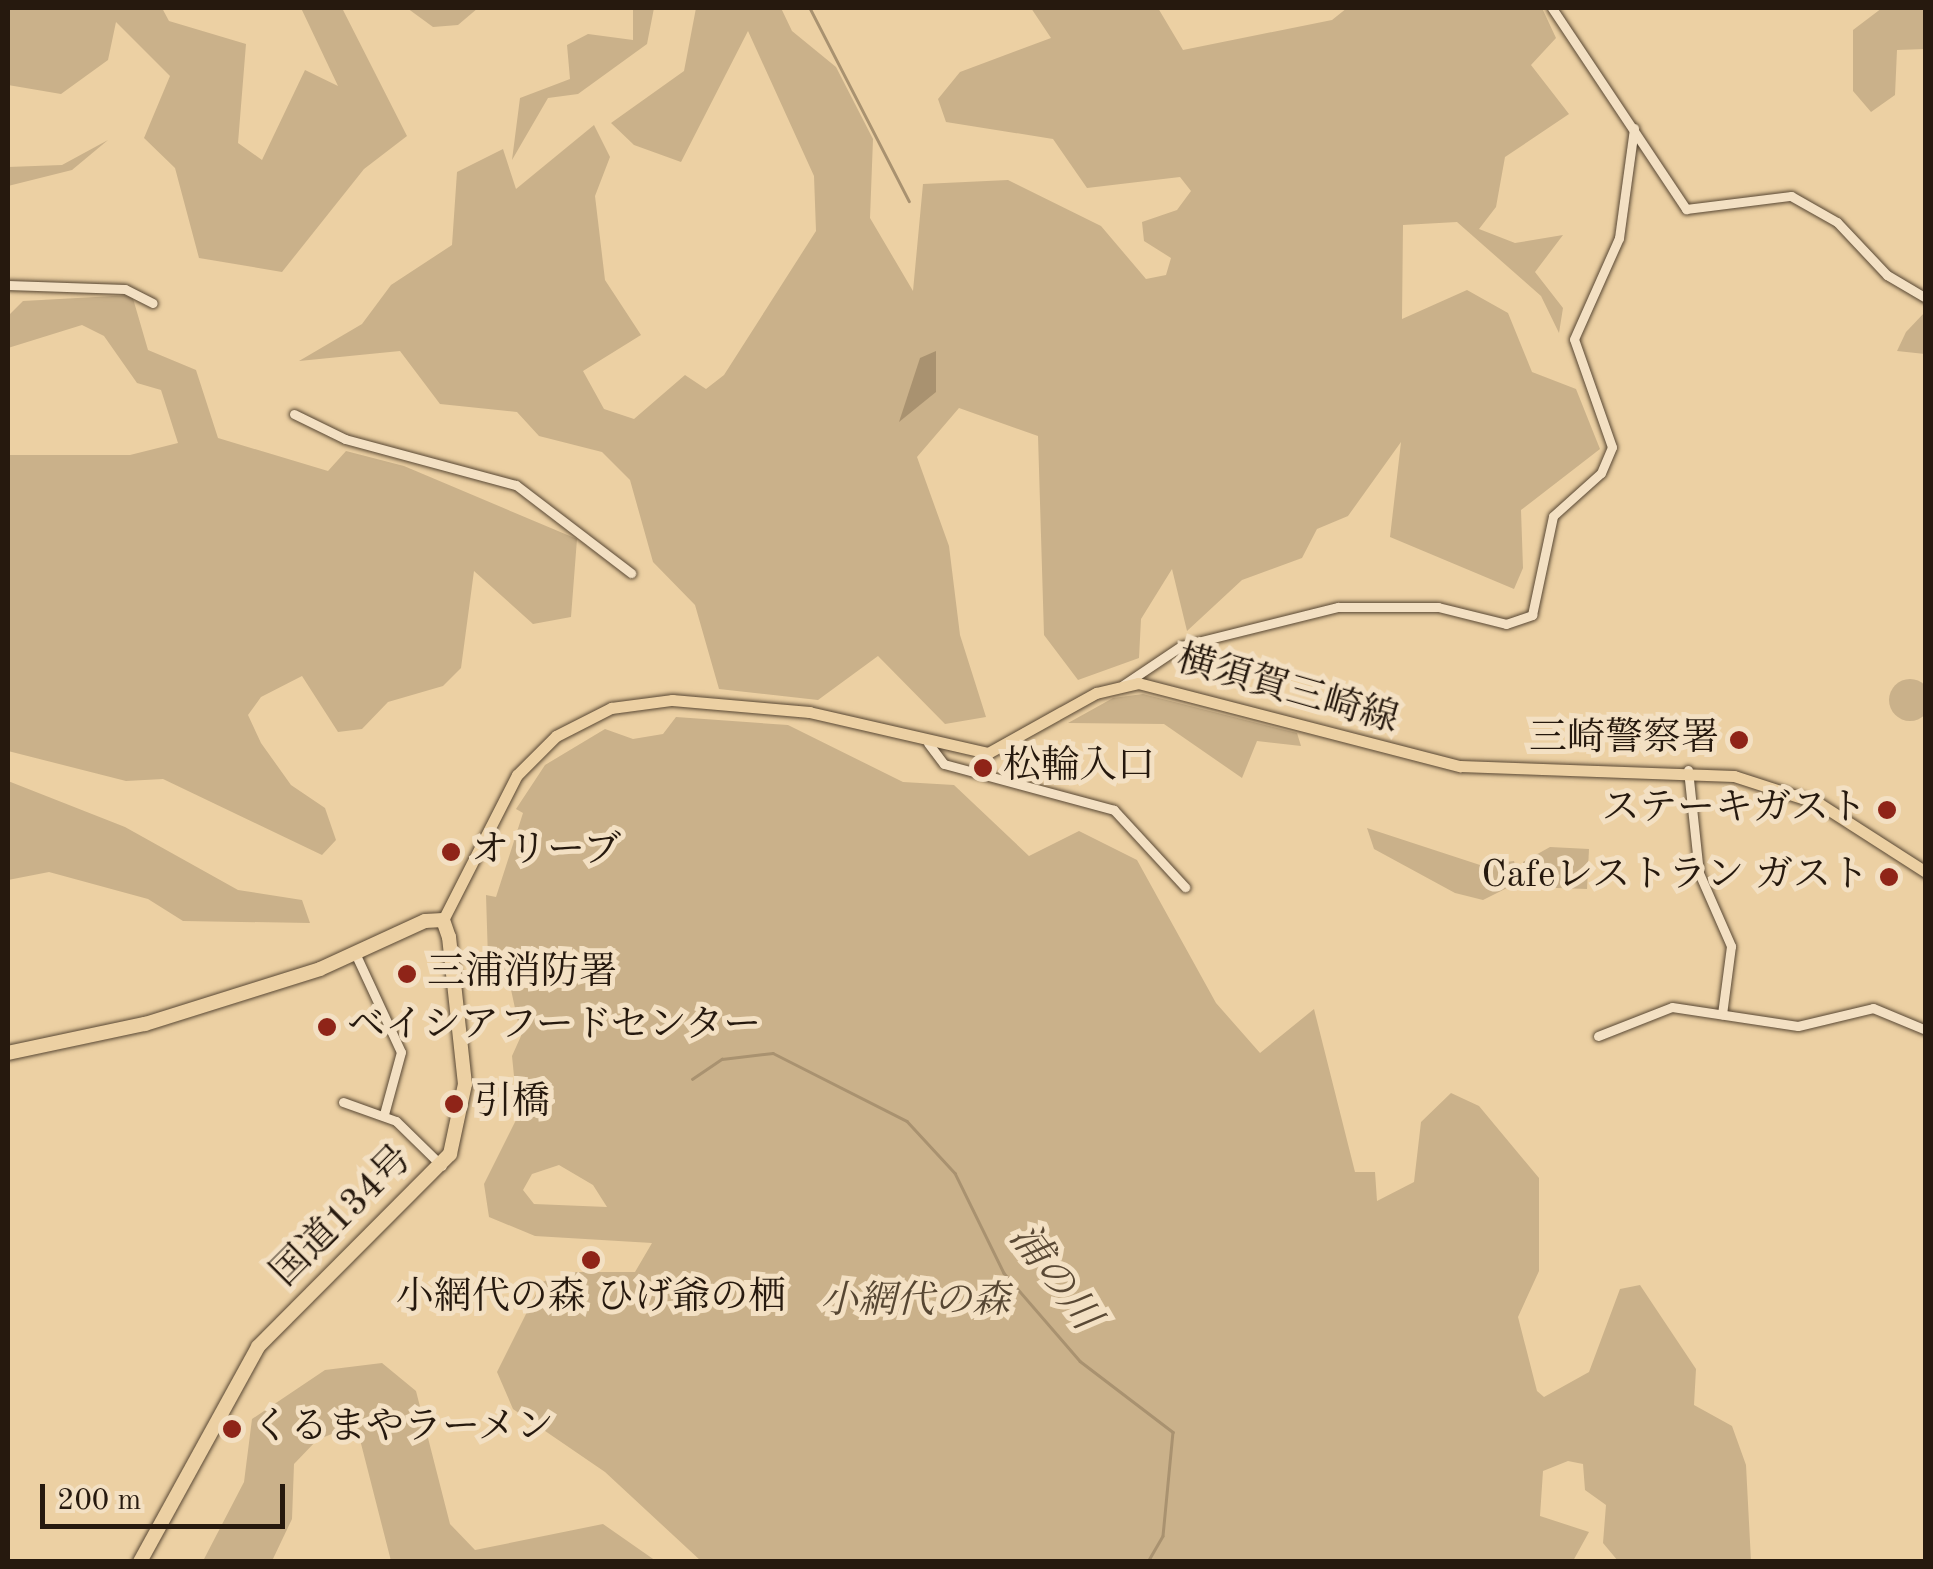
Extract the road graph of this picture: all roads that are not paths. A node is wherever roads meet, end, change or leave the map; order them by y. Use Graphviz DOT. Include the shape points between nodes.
graph roads {
  1 [pos="1552,8"];
  2 [pos="1634,128"];
  3 [pos="8,285"];
  4 [pos="1926,298"];
  5 [pos="154,303"];
  6 [pos="294,414"];
  7 [pos="631,573"];
  8 [pos="1123,684"];
  9 [pos="928,743"];
  10 [pos="1688,770"];
  11 [pos="1926,872"];
  12 [pos="1186,888"];
  13 [pos="443,920"];
  14 [pos="355,953"];
  15 [pos="1722,1014"];
  16 [pos="1926,1030"];
  17 [pos="1598,1036"];
  18 [pos="8,1052"];
  19 [pos="342,1102"];
  20 [pos="384,1114"];
  21 [pos="442,1166"];
  22 [pos="140,1562"];
  1 -- 2 [label="street"];
  2 -- 4 [label="street" via="1686,209 1791,196 1838,222 1886,275"];
  2 -- 8 [label="street" via="1619,238 1574,338 1612,447 1600,473 1553,516 1536,611 1506,624 1411,604 1326,609 1180,646"];
  3 -- 5 [label="street" via="125,289"];
  6 -- 7 [label="street" via="346,438 516,484"];
  8 -- 9 [label="main road, 横須賀三崎線" via="1001,751"];
  8 -- 10 [label="main road, 横須賀三崎線" via="1172,686 1473,768"];
  9 -- 12 [label="street" via="944,764 1114,810"];
  9 -- 13 [label="main road, 横須賀三崎線" via="809,712 672,700 610,708 556,736 517,776"];
  10 -- 11 [label="main road, 横須賀三崎線" via="1820,804"];
  10 -- 15 [label="street" via="1698,873 1730,946"];
  13 -- 14 [label="highway"];
  13 -- 21 [label="highway, 国道134号" via="466,1084 458,1137"];
  14 -- 18 [label="highway" via="146,1024"];
  14 -- 20 [label="street" via="402,1052"];
  15 -- 16 [label="street" via="1804,1026 1874,1008"];
  15 -- 17 [label="street" via="1662,1008"];
  19 -- 20 [label="street"];
  20 -- 21 [label="street"];
  21 -- 22 [label="highway, 国道134号" via="258,1347"];
}
